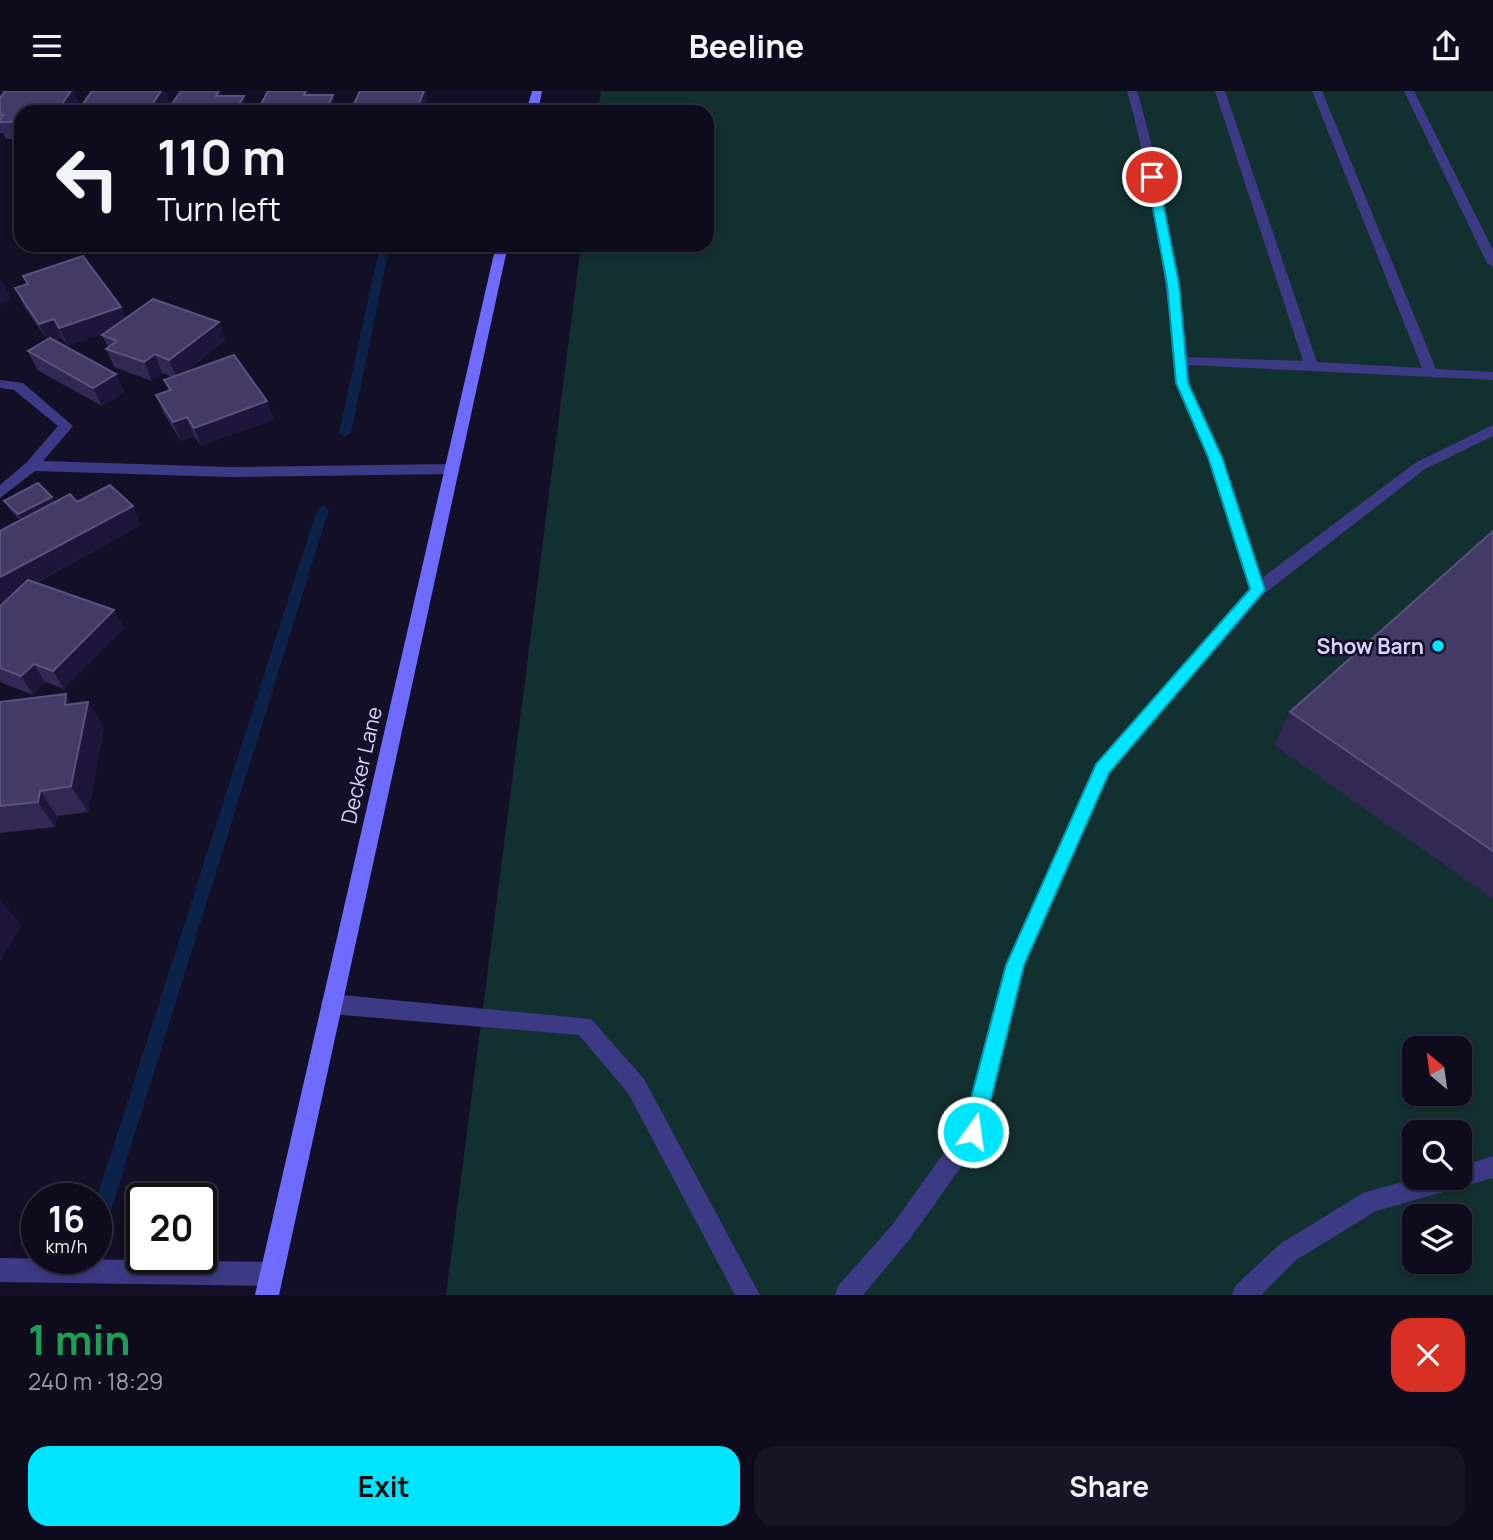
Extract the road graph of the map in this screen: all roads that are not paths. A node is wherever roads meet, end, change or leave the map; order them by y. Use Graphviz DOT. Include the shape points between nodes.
graph roads {
  1 [pos="1132,91"];
  2 [pos="1220,91"];
  3 [pos="1317,91"];
  4 [pos="1409,91"];
  5 [pos="500,252"];
  6 [pos="1493,263"];
  7 [pos="1182,361"];
  8 [pos="1311,366"];
  9 [pos="1431,373"];
  10 [pos="1493,376"];
  11 [pos="0,384"];
  12 [pos="1493,430"];
  13 [pos="32,466"];
  14 [pos="450,469"];
  15 [pos="0,493"];
  16 [pos="1258,590"];
  17 [pos="331,1004"];
  18 [pos="1493,1167"];
  19 [pos="1472,1174"];
  20 [pos="1413,1190"];
  21 [pos="0,1270"];
  22 [pos="269,1285"];
  23 [pos="748,1295"];
  24 [pos="847,1295"];
  25 [pos="1244,1295"];
  1 -- 7 [label="lane" via="1170,271"];
  2 -- 8 [label="lane"];
  3 -- 9 [label="lane"];
  4 -- 6 [label="lane"];
  5 -- 14 [label="main road, Decker Lane"];
  7 -- 8 [label="lane"];
  7 -- 16 [label="lane" via="1182,383 1215,457"];
  8 -- 9 [label="lane"];
  9 -- 10 [label="lane"];
  11 -- 13 [label="lane" via="18,386 66,426"];
  12 -- 16 [label="lane" via="1420,466"];
  13 -- 14 [label="lane" via="229,472"];
  13 -- 15 [label="lane"];
  14 -- 17 [label="main road, Decker Lane"];
  16 -- 24 [label="lane" via="1102,769 1015,965 973,1132 901,1232"];
  17 -- 22 [label="main road, Decker Lane"];
  17 -- 23 [label="lane" via="584,1026 636,1086"];
  18 -- 19 [label="lane"];
  20 -- 25 [label="lane" via="1371,1201 1288,1252"];
  21 -- 22 [label="lane"];
}
